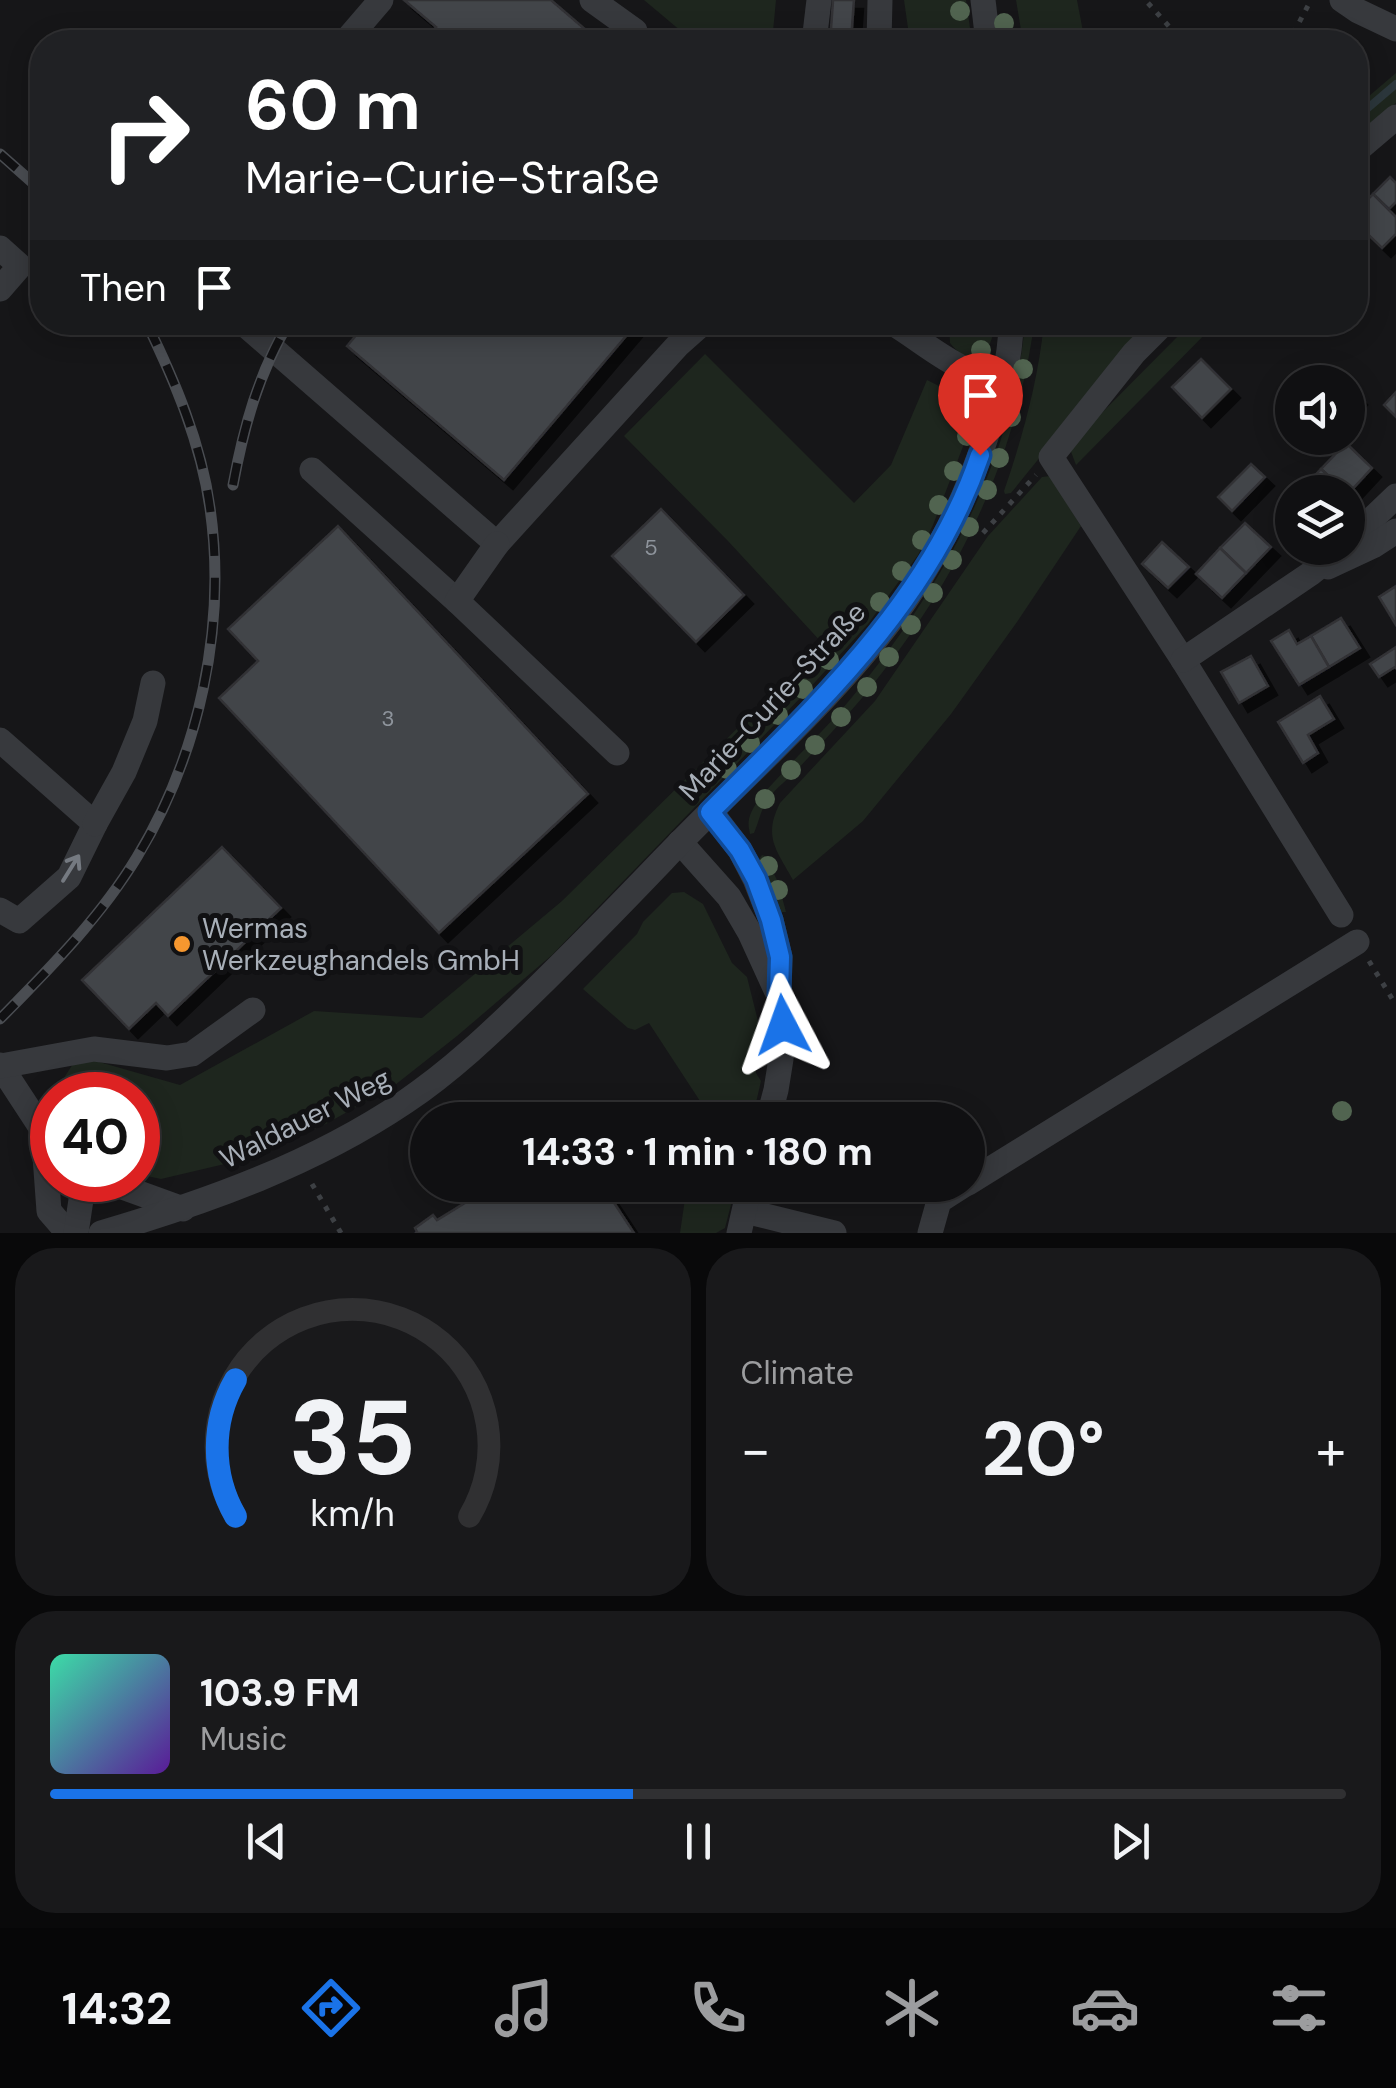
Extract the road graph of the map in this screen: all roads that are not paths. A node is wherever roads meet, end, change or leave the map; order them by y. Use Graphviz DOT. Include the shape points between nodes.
graph roads {
  1 [pos="380,0"];
  2 [pos="592,0"];
  3 [pos="818,0"];
  4 [pos="880,0"];
  5 [pos="983,0"];
  6 [pos="1342,0"];
  7 [pos="1396,29"];
  8 [pos="356,30"];
  9 [pos="634,30"];
  10 [pos="815,30"];
  11 [pos="879,30"];
  12 [pos="987,30"];
  13 [pos="1396,117"];
  14 [pos="1368,141"];
  15 [pos="0,248"];
  16 [pos="0,288"];
  17 [pos="257,335"];
  18 [pos="689,335"];
  19 [pos="911,335"];
  20 [pos="1009,335"];
  21 [pos="1152,335"];
  22 [pos="1004,380"];
  23 [pos="312,470"];
  24 [pos="1396,496"];
  25 [pos="1365,526"];
  26 [pos="1396,531"];
  27 [pos="497,544"];
  28 [pos="1321,565"];
  29 [pos="1310,574"];
  30 [pos="457,601"];
  31 [pos="1183,660"];
  32 [pos="153,684"];
  33 [pos="0,740"];
  34 [pos="617,753"];
  35 [pos="710,812"];
  36 [pos="94,824"];
  37 [pos="680,842"];
  38 [pos="0,910"];
  39 [pos="1340,916"];
  40 [pos="1357,942"];
  41 [pos="779,994"];
  42 [pos="253,1010"];
  43 [pos="1,1066"];
  44 [pos="773,1102"];
  45 [pos="30,1110"];
  46 [pos="985,1172"];
  47 [pos="160,1200"];
  48 [pos="50,1202"];
  49 [pos="80,1202"];
  50 [pos="938,1202"];
  51 [pos="184,1209"];
  52 [pos="745,1210"];
  53 [pos="72,1233"];
  54 [pos="102,1233"];
  55 [pos="834,1233"];
  56 [pos="930,1233"];
  1 -- 8 [label="street"];
  2 -- 9 [label="street"];
  3 -- 10 [label="street"];
  4 -- 11 [label="street"];
  5 -- 12 [label="street"];
  6 -- 7 [label="street"];
  13 -- 14 [label="street"];
  15 -- 16 [label="street" via="20,266"];
  17 -- 27 [label="street"];
  18 -- 27 [label="street"];
  19 -- 22 [label="street" via="958,366"];
  20 -- 22 [label="street, Marie-Curie-Straße"];
  21 -- 31 [label="street" via="1051,458"];
  22 -- 35 [label="street, Marie-Curie-Straße" via="972,481 910,594 843,677"];
  23 -- 30 [label="street"];
  24 -- 25 [label="street"];
  26 -- 29 [label="street"];
  27 -- 30 [label="street"];
  28 -- 29 [label="street"];
  29 -- 31 [label="street"];
  30 -- 34 [label="street"];
  31 -- 39 [label="street"];
  32 -- 36 [label="street" via="146,721"];
  33 -- 36 [label="street"];
  35 -- 37 [label="street, Marie-Curie-Straße"];
  35 -- 41 [label="street" via="756,879 780,957"];
  38 -- 36 [label="street, one-way" via="18,921 69,877"];
  37 -- 41 [label="street" via="729,897"];
  37 -- 51 [label="street, Waldauer Weg" via="475,1049 405,1102 298,1161"];
  40 -- 46 [label="street"];
  41 -- 44 [label="street" via="783,1025"];
  42 -- 43 [label="street" via="192,1054 167,1058 94,1048"];
  43 -- 45 [label="street"];
  47 -- 51 [label="street"];
  48 -- 53 [label="street"];
  49 -- 53 [label="street"];
  50 -- 56 [label="street"];
  51 -- 54 [label="street, Waldauer Weg"];
  52 -- 55 [label="street"];
}
